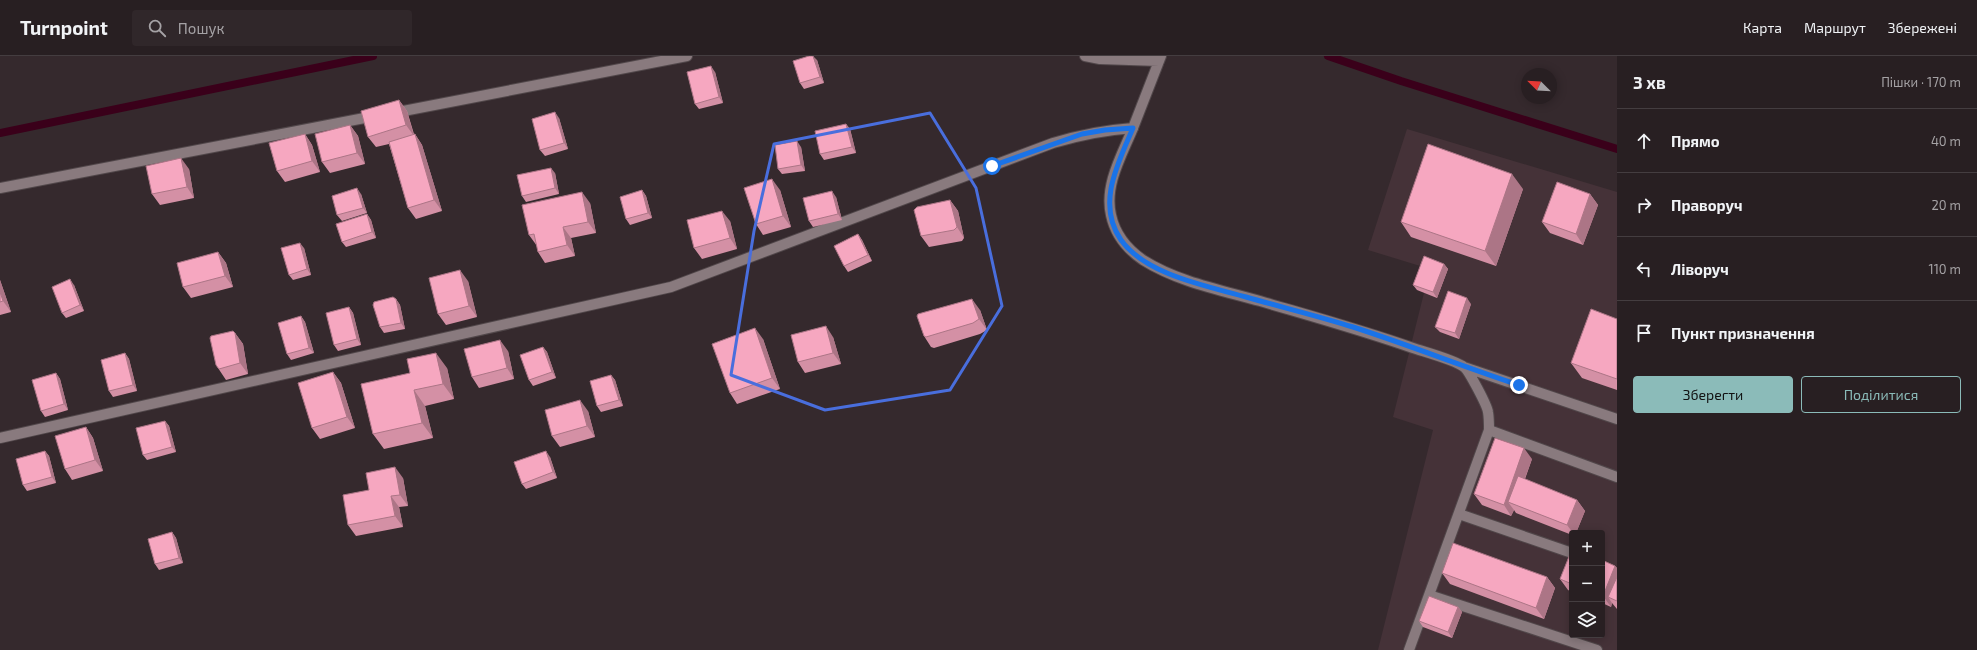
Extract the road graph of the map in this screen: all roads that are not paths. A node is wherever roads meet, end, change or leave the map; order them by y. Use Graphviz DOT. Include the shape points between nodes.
graph roads {
  1 [pos="687,56"];
  2 [pos="1085,56"];
  3 [pos="1160,58"];
  4 [pos="1133,128"];
  5 [pos="0,188"];
  6 [pos="1464,367"];
  7 [pos="1617,419"];
  8 [pos="1489,430"];
  9 [pos="0,438"];
  10 [pos="1617,477"];
  11 [pos="1459,514"];
  12 [pos="1569,552"];
  13 [pos="1429,595"];
  14 [pos="1409,650"];
  15 [pos="1597,650"];
  1 -- 5 [label="street"];
  2 -- 3 [label="street" via="1100,59"];
  3 -- 4 [label="street"];
  4 -- 6 [label="street" via="1112,180 1110,203 1115,228 1121,240 1142,259 1192,282 1353,327"];
  4 -- 9 [label="street" via="1082,134 671,287"];
  6 -- 7 [label="street"];
  6 -- 8 [label="street" via="1488,412"];
  8 -- 10 [label="street"];
  8 -- 11 [label="street"];
  11 -- 12 [label="street"];
  11 -- 13 [label="street"];
  13 -- 14 [label="street"];
  13 -- 15 [label="street"];
}
